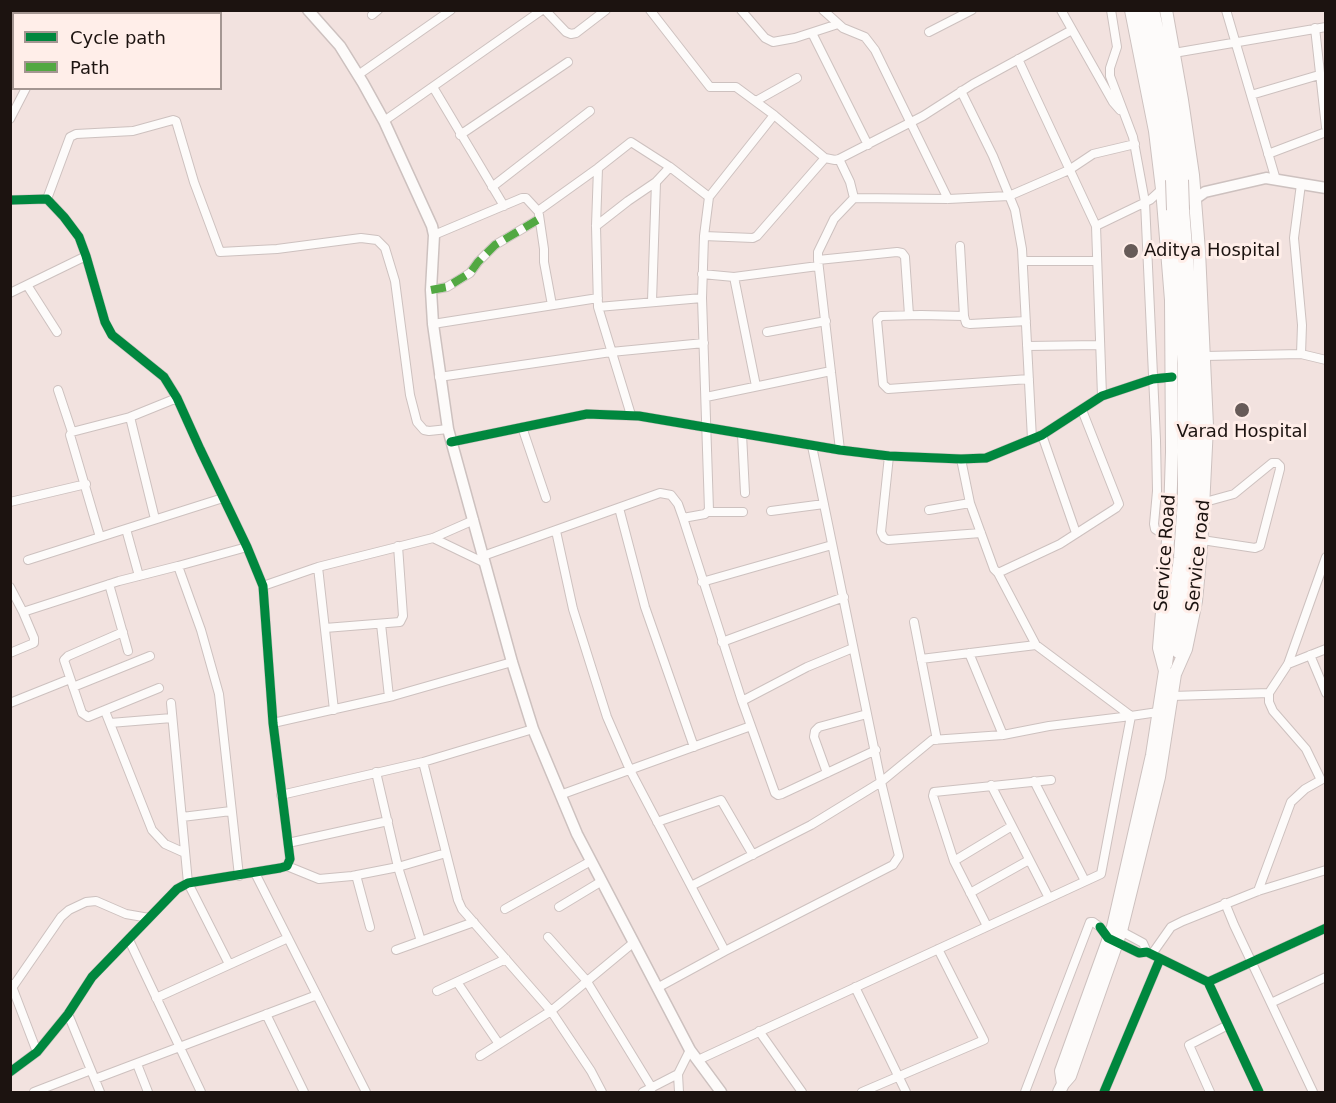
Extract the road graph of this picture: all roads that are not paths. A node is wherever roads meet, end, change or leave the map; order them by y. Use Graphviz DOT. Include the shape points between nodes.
graph roads {
  1 [pos="308,10"];
  2 [pos="451,10"];
  3 [pos="544,10"];
  4 [pos="606,10"];
  5 [pos="650,10"];
  6 [pos="741,10"];
  7 [pos="823,10"];
  8 [pos="972,10"];
  9 [pos="1061,10"];
  10 [pos="1111,10"];
  11 [pos="1131,10"];
  12 [pos="1143,10"];
  13 [pos="1153,10"];
  14 [pos="1166,10"];
  15 [pos="1226,10"];
  16 [pos="838,24"];
  17 [pos="1326,27"];
  18 [pos="1315,28"];
  19 [pos="1072,30"];
  20 [pos="929,32"];
  21 [pos="812,33"];
  22 [pos="1236,43"];
  23 [pos="1174,53"];
  24 [pos="1018,59"];
  25 [pos="568,62"];
  26 [pos="358,75"];
  27 [pos="1319,75"];
  28 [pos="798,78"];
  29 [pos="433,87"];
  30 [pos="25,90"];
  31 [pos="961,92"];
  32 [pos="1251,94"];
  33 [pos="756,101"];
  34 [pos="590,111"];
  35 [pos="774,114"];
  36 [pos="1125,115"];
  37 [pos="10,119"];
  38 [pos="384,121"];
  39 [pos="912,123"];
  40 [pos="1326,127"];
  41 [pos="1326,132"];
  42 [pos="460,135"];
  43 [pos="1135,144"];
  44 [pos="868,145"];
  45 [pos="1268,153"];
  46 [pos="825,158"];
  47 [pos="839,159"];
  48 [pos="670,167"];
  49 [pos="598,168"];
  50 [pos="1070,170"];
  51 [pos="1276,180"];
  52 [pos="656,182"];
  53 [pos="1301,184"];
  54 [pos="492,187"];
  55 [pos="1167,189"];
  56 [pos="1326,189"];
  57 [pos="1198,193"];
  58 [pos="1009,196"];
  59 [pos="709,197"];
  60 [pos="11,198"];
  61 [pos="854,198"];
  62 [pos="47,199"];
  63 [pos="948,199"];
  64 [pos="1145,202"];
  65 [pos="504,206"];
  66 [pos="539,215"];
  67 [pos="596,226"];
  68 [pos="1096,226"];
  69 [pos="434,236"];
  70 [pos="704,236"];
  71 [pos="960,246"];
  72 [pos="86,255"];
  73 [pos="1023,261"];
  74 [pos="1097,261"];
  75 [pos="818,263"];
  76 [pos="702,274"];
  77 [pos="734,277"];
  78 [pos="27,285"];
  79 [pos="431,290"];
  80 [pos="10,293"];
  81 [pos="702,298"];
  82 [pos="652,301"];
  83 [pos="598,302"];
  84 [pos="552,305"];
  85 [pos="909,315"];
  86 [pos="964,316"];
  87 [pos="826,321"];
  88 [pos="1026,321"];
  89 [pos="433,324"];
  90 [pos="57,332"];
  91 [pos="767,332"];
  92 [pos="704,343"];
  93 [pos="1100,345"];
  94 [pos="1027,346"];
  95 [pos="610,352"];
  96 [pos="1301,354"];
  97 [pos="1205,356"];
  98 [pos="1326,360"];
  99 [pos="831,371"];
  100 [pos="439,377"];
  101 [pos="1172,377"];
  102 [pos="1029,379"];
  103 [pos="1153,380"];
  104 [pos="756,386"];
  105 [pos="58,390"];
  106 [pos="1102,396"];
  107 [pos="706,397"];
  108 [pos="177,398"];
  109 [pos="1082,410"];
  110 [pos="631,415"];
  111 [pos="130,417"];
  112 [pos="522,427"];
  113 [pos="707,428"];
  114 [pos="448,429"];
  115 [pos="72,432"];
  116 [pos="742,434"];
  117 [pos="1042,435"];
  118 [pos="1032,439"];
  119 [pos="451,442"];
  120 [pos="812,446"];
  121 [pos="840,450"];
  122 [pos="889,456"];
  123 [pos="962,459"];
  124 [pos="86,484"];
  125 [pos="745,493"];
  126 [pos="224,498"];
  127 [pos="546,498"];
  128 [pos="10,502"];
  129 [pos="1204,502"];
  130 [pos="970,503"];
  131 [pos="824,504"];
  132 [pos="619,508"];
  133 [pos="929,510"];
  134 [pos="771,511"];
  135 [pos="708,512"];
  136 [pos="743,512"];
  137 [pos="683,518"];
  138 [pos="155,519"];
  139 [pos="474,520"];
  140 [pos="126,529"];
  141 [pos="556,531"];
  142 [pos="1169,532"];
  143 [pos="981,533"];
  144 [pos="1076,533"];
  145 [pos="100,537"];
  146 [pos="433,538"];
  147 [pos="1202,540"];
  148 [pos="832,545"];
  149 [pos="399,546"];
  150 [pos="247,547"];
  151 [pos="1326,558"];
  152 [pos="28,560"];
  153 [pos="484,560"];
  154 [pos="178,566"];
  155 [pos="318,567"];
  156 [pos="998,573"];
  157 [pos="139,576"];
  158 [pos="1326,581"];
  159 [pos="702,582"];
  160 [pos="109,584"];
  161 [pos="264,585"];
  162 [pos="1316,586"];
  163 [pos="11,589"];
  164 [pos="844,597"];
  165 [pos="23,612"];
  166 [pos="914,622"];
  167 [pos="381,624"];
  168 [pos="325,628"];
  169 [pos="123,632"];
  170 [pos="722,642"];
  171 [pos="1036,645"];
  172 [pos="853,648"];
  173 [pos="1326,649"];
  174 [pos="128,651"];
  175 [pos="10,653"];
  176 [pos="969,653"];
  177 [pos="1310,655"];
  178 [pos="150,656"];
  179 [pos="921,659"];
  180 [pos="512,662"];
  181 [pos="1288,664"];
  182 [pos="1170,672"];
  183 [pos="71,683"];
  184 [pos="159,688"];
  185 [pos="1269,693"];
  186 [pos="1326,693"];
  187 [pos="1172,696"];
  188 [pos="389,697"];
  189 [pos="742,701"];
  190 [pos="10,703"];
  191 [pos="171,703"];
  192 [pos="334,710"];
  193 [pos="105,711"];
  194 [pos="1158,712"];
  195 [pos="867,714"];
  196 [pos="1131,716"];
  197 [pos="172,718"];
  198 [pos="110,723"];
  199 [pos="273,723"];
  200 [pos="751,726"];
  201 [pos="533,729"];
  202 [pos="1003,735"];
  203 [pos="938,740"];
  204 [pos="694,747"];
  205 [pos="876,750"];
  206 [pos="423,762"];
  207 [pos="630,770"];
  208 [pos="376,772"];
  209 [pos="827,773"];
  210 [pos="1051,780"];
  211 [pos="1034,781"];
  212 [pos="881,782"];
  213 [pos="1323,784"];
  214 [pos="991,785"];
  215 [pos="281,795"];
  216 [pos="560,795"];
  217 [pos="231,812"];
  218 [pos="182,817"];
  219 [pos="388,821"];
  220 [pos="657,822"];
  221 [pos="1012,826"];
  222 [pos="288,843"];
  223 [pos="185,853"];
  224 [pos="446,853"];
  225 [pos="753,855"];
  226 [pos="1029,860"];
  227 [pos="591,861"];
  228 [pos="954,861"];
  229 [pos="287,866"];
  230 [pos="398,867"];
  231 [pos="1326,870"];
  232 [pos="255,873"];
  233 [pos="356,875"];
  234 [pos="239,876"];
  235 [pos="602,881"];
  236 [pos="1085,881"];
  237 [pos="188,883"];
  238 [pos="691,886"];
  239 [pos="1258,891"];
  240 [pos="970,893"];
  241 [pos="1049,898"];
  242 [pos="1225,903"];
  243 [pos="559,907"];
  244 [pos="505,909"];
  245 [pos="149,918"];
  246 [pos="474,922"];
  247 [pos="987,926"];
  248 [pos="370,927"];
  249 [pos="1325,931"];
  250 [pos="1112,933"];
  251 [pos="548,937"];
  252 [pos="288,938"];
  253 [pos="129,940"];
  254 [pos="421,941"];
  255 [pos="633,943"];
  256 [pos="938,949"];
  257 [pos="396,950"];
  258 [pos="725,951"];
  259 [pos="1153,955"];
  260 [pos="506,959"];
  261 [pos="1252,962"];
  262 [pos="230,964"];
  263 [pos="1326,977"];
  264 [pos="586,980"];
  265 [pos="457,982"];
  266 [pos="1208,982"];
  267 [pos="11,986"];
  268 [pos="855,987"];
  269 [pos="657,988"];
  270 [pos="437,992"];
  271 [pos="317,995"];
  272 [pos="156,998"];
  273 [pos="1271,1003"];
  274 [pos="551,1011"];
  275 [pos="68,1014"];
  276 [pos="266,1014"];
  277 [pos="1228,1024"];
  278 [pos="759,1031"];
  279 [pos="499,1044"];
  280 [pos="179,1046"];
  281 [pos="690,1050"];
  282 [pos="37,1052"];
  283 [pos="480,1056"];
  284 [pos="698,1060"];
  285 [pos="137,1064"];
  286 [pos="91,1070"];
  287 [pos="10,1072"];
  288 [pos="678,1074"];
  289 [pos="898,1076"];
  290 [pos="95,1079"];
  291 [pos="1061,1088"];
  292 [pos="647,1090"];
  293 [pos="34,1092"];
  294 [pos="100,1092"];
  295 [pos="148,1092"];
  296 [pos="201,1092"];
  297 [pos="304,1092"];
  298 [pos="366,1092"];
  299 [pos="602,1092"];
  300 [pos="679,1092"];
  301 [pos="721,1092"];
  302 [pos="802,1092"];
  303 [pos="862,1092"];
  304 [pos="906,1092"];
  305 [pos="1025,1092"];
  306 [pos="1104,1092"];
  307 [pos="1210,1092"];
  308 [pos="1259,1092"];
  309 [pos="1312,1092"];
  1 -- 26 [label="main road" via="340,46"];
  2 -- 26 [label="street"];
  3 -- 4 [label="street" via="570,34"];
  3 -- 29 [label="street"];
  5 -- 33 [label="street" via="710,87 736,87"];
  6 -- 21 [label="street" via="773,42"];
  7 -- 16 [label="street"];
  8 -- 20 [label="street"];
  9 -- 19 [label="street"];
  10 -- 36 [label="street" via="1116,47 1110,76"];
  11 -- 55 [label="highway, Service Road"];
  12 -- 55 [label="highway" via="1163,116"];
  13 -- 55 [label="highway" via="1163,55"];
  14 -- 23 [label="highway, Service road"];
  15 -- 22 [label="street"];
  16 -- 21 [label="street"];
  16 -- 39 [label="street" via="865,37"];
  17 -- 18 [label="street"];
  18 -- 22 [label="street"];
  18 -- 27 [label="street"];
  19 -- 24 [label="street"];
  19 -- 36 [label="street" via="1113,102"];
  21 -- 44 [label="street"];
  22 -- 23 [label="street"];
  22 -- 32 [label="street"];
  23 -- 57 [label="highway, Service road"];
  24 -- 31 [label="street"];
  24 -- 50 [label="street"];
  25 -- 42 [label="street"];
  26 -- 38 [label="main road"];
  27 -- 32 [label="street"];
  27 -- 40 [label="street"];
  28 -- 33 [label="street"];
  29 -- 38 [label="street"];
  29 -- 42 [label="street"];
  30 -- 37 [label="street"];
  31 -- 39 [label="street"];
  31 -- 58 [label="street"];
  32 -- 45 [label="street"];
  33 -- 35 [label="street"];
  34 -- 54 [label="street"];
  35 -- 46 [label="street"];
  35 -- 59 [label="street"];
  36 -- 43 [label="street"];
  38 -- 69 [label="main road"];
  39 -- 44 [label="street"];
  39 -- 63 [label="street"];
  41 -- 45 [label="street"];
  42 -- 54 [label="street"];
  43 -- 50 [label="street" via="1094,154"];
  43 -- 64 [label="street"];
  44 -- 47 [label="street"];
  45 -- 51 [label="street"];
  46 -- 47 [label="street"];
  46 -- 70 [label="street" via="757,236"];
  47 -- 61 [label="street"];
  48 -- 49 [label="street" via="631,142"];
  48 -- 52 [label="street"];
  48 -- 59 [label="street"];
  49 -- 66 [label="street"];
  49 -- 67 [label="street"];
  50 -- 58 [label="street"];
  50 -- 68 [label="street"];
  51 -- 53 [label="main road"];
  51 -- 57 [label="main road" via="1266,178"];
  52 -- 67 [label="street"];
  52 -- 82 [label="street"];
  53 -- 56 [label="main road"];
  53 -- 96 [label="street" via="1294,238"];
  54 -- 65 [label="street"];
  55 -- 57 [label="main road"];
  55 -- 64 [label="street"];
  55 -- 101 [label="highway, Service Road"];
  55 -- 182 [label="highway, bridge" via="1178,210 1184,363 1184,498"];
  57 -- 97 [label="highway, Service road"];
  58 -- 63 [label="street"];
  58 -- 73 [label="street"];
  59 -- 70 [label="street"];
  60 -- 62 [label="street"];
  61 -- 63 [label="street"];
  61 -- 75 [label="street" via="834,219 818,252"];
  62 -- 72 [label="street" via="79,237"];
  62 -- 114 [label="street" via="70,137 133,131 176,121 220,252 361,238 381,243 395,281 417,422 424,430"];
  64 -- 68 [label="street"];
  64 -- 103 [label="street"];
  65 -- 66 [label="street" via="526,198"];
  65 -- 69 [label="street"];
  66 -- 79 [label="street" via="495,245 470,273 447,287"];
  66 -- 84 [label="street"];
  67 -- 83 [label="street"];
  68 -- 74 [label="street"];
  69 -- 79 [label="main road"];
  70 -- 76 [label="street"];
  71 -- 86 [label="street"];
  72 -- 78 [label="street"];
  72 -- 108 [label="street" via="112,335 164,377"];
  73 -- 74 [label="street"];
  73 -- 88 [label="street"];
  74 -- 93 [label="street"];
  75 -- 77 [label="street"];
  75 -- 85 [label="street" via="903,253"];
  75 -- 87 [label="street"];
  76 -- 77 [label="street"];
  76 -- 81 [label="street"];
  77 -- 104 [label="street"];
  78 -- 80 [label="street"];
  78 -- 90 [label="street"];
  79 -- 89 [label="main road"];
  81 -- 82 [label="street"];
  81 -- 92 [label="street"];
  82 -- 83 [label="street"];
  83 -- 84 [label="street"];
  83 -- 95 [label="street"];
  84 -- 89 [label="street"];
  85 -- 86 [label="street"];
  85 -- 102 [label="street" via="881,316 877,320 884,384 888,389"];
  86 -- 88 [label="street" via="970,324"];
  87 -- 91 [label="street"];
  87 -- 99 [label="street"];
  88 -- 94 [label="street"];
  89 -- 100 [label="main road"];
  92 -- 95 [label="street"];
  92 -- 107 [label="street"];
  93 -- 94 [label="street"];
  93 -- 106 [label="street"];
  94 -- 102 [label="street"];
  95 -- 100 [label="street"];
  95 -- 110 [label="street"];
  96 -- 97 [label="street"];
  96 -- 98 [label="street"];
  97 -- 129 [label="highway, Service road"];
  99 -- 104 [label="street"];
  99 -- 121 [label="street"];
  100 -- 114 [label="main road"];
  101 -- 103 [label="street"];
  101 -- 142 [label="highway, Service Road"];
  102 -- 118 [label="street"];
  103 -- 106 [label="street"];
  103 -- 142 [label="street" via="1157,491 1154,524 1158,531"];
  104 -- 107 [label="street"];
  105 -- 115 [label="street"];
  106 -- 109 [label="street"];
  107 -- 113 [label="street"];
  108 -- 111 [label="street"];
  108 -- 126 [label="street"];
  109 -- 117 [label="street"];
  109 -- 144 [label="street" via="1119,504"];
  110 -- 112 [label="street" via="587,414"];
  110 -- 113 [label="street"];
  111 -- 115 [label="street"];
  111 -- 138 [label="street"];
  112 -- 119 [label="street"];
  112 -- 127 [label="street"];
  113 -- 116 [label="street"];
  113 -- 135 [label="street"];
  114 -- 119 [label="main road"];
  115 -- 124 [label="street"];
  116 -- 120 [label="street"];
  116 -- 125 [label="street"];
  117 -- 118 [label="street"];
  117 -- 144 [label="street"];
  118 -- 123 [label="street" via="986,458"];
  119 -- 139 [label="main road"];
  120 -- 121 [label="street"];
  120 -- 131 [label="street"];
  121 -- 122 [label="street"];
  122 -- 123 [label="street"];
  122 -- 143 [label="street" via="881,532 884,538"];
  123 -- 130 [label="street"];
  124 -- 128 [label="street"];
  124 -- 145 [label="street"];
  126 -- 138 [label="street"];
  126 -- 150 [label="street"];
  129 -- 147 [label="highway, Service road"];
  129 -- 147 [label="street" via="1234,494 1272,463 1280,466 1260,546"];
  130 -- 133 [label="street"];
  130 -- 143 [label="street"];
  131 -- 134 [label="street"];
  131 -- 148 [label="street"];
  132 -- 137 [label="street" via="668,493"];
  132 -- 141 [label="street"];
  132 -- 204 [label="street" via="645,607"];
  135 -- 136 [label="street"];
  135 -- 137 [label="street"];
  137 -- 159 [label="street"];
  138 -- 140 [label="street"];
  139 -- 146 [label="street"];
  139 -- 153 [label="main road"];
  140 -- 145 [label="street"];
  140 -- 157 [label="street"];
  141 -- 153 [label="street"];
  141 -- 207 [label="street" via="573,609 607,717"];
  142 -- 182 [label="highway, Service Road" via="1159,648"];
  143 -- 156 [label="street"];
  144 -- 156 [label="street"];
  145 -- 152 [label="street"];
  146 -- 149 [label="street"];
  146 -- 153 [label="street"];
  147 -- 182 [label="highway, Service road" via="1186,649"];
  148 -- 159 [label="street"];
  148 -- 164 [label="street"];
  149 -- 155 [label="street"];
  149 -- 167 [label="street" via="403,616 400,622"];
  150 -- 154 [label="street"];
  150 -- 161 [label="street"];
  151 -- 162 [label="street"];
  153 -- 180 [label="main road"];
  154 -- 157 [label="street"];
  154 -- 217 [label="street" via="219,694"];
  155 -- 161 [label="street"];
  155 -- 168 [label="street"];
  156 -- 171 [label="street"];
  157 -- 160 [label="street"];
  158 -- 162 [label="street"];
  159 -- 170 [label="street"];
  160 -- 165 [label="street"];
  160 -- 169 [label="street"];
  161 -- 199 [label="street"];
  162 -- 181 [label="street"];
  163 -- 165 [label="street"];
  164 -- 170 [label="street"];
  164 -- 172 [label="street"];
  165 -- 175 [label="street" via="35,641"];
  166 -- 179 [label="street"];
  167 -- 168 [label="street"];
  167 -- 188 [label="street"];
  168 -- 192 [label="street"];
  169 -- 174 [label="street"];
  169 -- 183 [label="street" via="68,656 64,660"];
  170 -- 189 [label="street"];
  171 -- 176 [label="street"];
  171 -- 196 [label="street"];
  172 -- 189 [label="street"];
  172 -- 195 [label="street"];
  173 -- 177 [label="street"];
  176 -- 179 [label="street"];
  176 -- 202 [label="street"];
  177 -- 181 [label="street"];
  177 -- 186 [label="street"];
  178 -- 183 [label="street"];
  179 -- 203 [label="street"];
  180 -- 188 [label="street"];
  180 -- 201 [label="main road"];
  181 -- 185 [label="street"];
  182 -- 187 [label="highway, Service road"];
  182 -- 194 [label="highway, Service Road"];
  183 -- 190 [label="street"];
  183 -- 193 [label="street" via="85,716"];
  184 -- 193 [label="street"];
  185 -- 187 [label="street"];
  185 -- 213 [label="street" via="1273,711 1306,748"];
  187 -- 250 [label="highway, Service road" via="1159,777"];
  188 -- 192 [label="street"];
  189 -- 200 [label="street"];
  191 -- 197 [label="street"];
  192 -- 199 [label="street"];
  193 -- 198 [label="street"];
  194 -- 196 [label="street"];
  194 -- 250 [label="highway, Service Road"];
  195 -- 205 [label="street"];
  195 -- 209 [label="street" via="815,730"];
  196 -- 202 [label="street"];
  196 -- 236 [label="street" via="1101,874"];
  197 -- 198 [label="street"];
  197 -- 218 [label="street"];
  198 -- 223 [label="street" via="152,830 165,844"];
  199 -- 215 [label="street"];
  200 -- 204 [label="street"];
  200 -- 209 [label="street" via="778,795"];
  201 -- 206 [label="street"];
  201 -- 216 [label="main road"];
  202 -- 203 [label="street"];
  203 -- 212 [label="street" via="927,744"];
  204 -- 207 [label="street"];
  205 -- 209 [label="street"];
  205 -- 212 [label="street"];
  206 -- 208 [label="street"];
  206 -- 224 [label="street"];
  207 -- 216 [label="street"];
  207 -- 220 [label="street"];
  208 -- 215 [label="street"];
  208 -- 219 [label="street"];
  210 -- 211 [label="street"];
  211 -- 214 [label="street"];
  211 -- 236 [label="street"];
  212 -- 225 [label="street"];
  212 -- 258 [label="street" via="899,850 893,865"];
  213 -- 239 [label="street" via="1305,789 1292,802"];
  214 -- 221 [label="street"];
  214 -- 228 [label="street" via="934,792"];
  215 -- 222 [label="street"];
  216 -- 227 [label="main road"];
  217 -- 218 [label="street"];
  217 -- 234 [label="street"];
  218 -- 223 [label="street"];
  219 -- 222 [label="street"];
  219 -- 230 [label="street"];
  220 -- 225 [label="street" via="721,800"];
  220 -- 238 [label="street"];
  221 -- 226 [label="street"];
  221 -- 228 [label="street"];
  222 -- 229 [label="street"];
  223 -- 237 [label="street"];
  224 -- 230 [label="street"];
  224 -- 246 [label="street" via="458,900"];
  225 -- 238 [label="street"];
  226 -- 240 [label="street"];
  226 -- 241 [label="street"];
  227 -- 235 [label="main road"];
  227 -- 244 [label="street"];
  228 -- 240 [label="street"];
  229 -- 232 [label="street"];
  229 -- 233 [label="street" via="319,879"];
  230 -- 233 [label="street"];
  230 -- 254 [label="street"];
  231 -- 239 [label="street"];
  232 -- 234 [label="street"];
  232 -- 252 [label="street"];
  233 -- 248 [label="street"];
  234 -- 237 [label="street"];
  235 -- 243 [label="street"];
  235 -- 255 [label="main road"];
  236 -- 241 [label="street"];
  237 -- 245 [label="street"];
  237 -- 262 [label="street"];
  238 -- 258 [label="street"];
  239 -- 242 [label="street"];
  240 -- 247 [label="street"];
  241 -- 247 [label="street"];
  242 -- 259 [label="street" via="1171,927"];
  242 -- 261 [label="street"];
  245 -- 253 [label="street"];
  245 -- 267 [label="street" via="126,914 96,901 69,909"];
  246 -- 254 [label="street"];
  246 -- 260 [label="street"];
  247 -- 256 [label="street"];
  249 -- 261 [label="street"];
  250 -- 259 [label="street" via="1143,943"];
  250 -- 291 [label="highway, Service road" via="1070,1076"];
  250 -- 305 [label="street" via="1093,922 1088,924"];
  251 -- 264 [label="street"];
  252 -- 262 [label="street"];
  252 -- 271 [label="street"];
  253 -- 272 [label="street"];
  253 -- 275 [label="street" via="92,977"];
  254 -- 257 [label="street"];
  255 -- 264 [label="street"];
  255 -- 269 [label="main road"];
  256 -- 268 [label="street"];
  256 -- 289 [label="street" via="984,1040"];
  258 -- 269 [label="street"];
  259 -- 266 [label="street"];
  259 -- 306 [label="street"];
  260 -- 265 [label="street"];
  260 -- 274 [label="street"];
  261 -- 266 [label="street"];
  261 -- 273 [label="street"];
  262 -- 272 [label="street"];
  263 -- 273 [label="street"];
  264 -- 274 [label="street"];
  264 -- 292 [label="street"];
  265 -- 270 [label="street"];
  265 -- 279 [label="street"];
  266 -- 277 [label="street"];
  267 -- 282 [label="street"];
  268 -- 278 [label="street"];
  268 -- 289 [label="street"];
  269 -- 281 [label="main road"];
  271 -- 276 [label="street"];
  271 -- 298 [label="street"];
  272 -- 280 [label="street"];
  273 -- 309 [label="street"];
  274 -- 279 [label="street"];
  274 -- 299 [label="street"];
  275 -- 282 [label="street"];
  275 -- 286 [label="street"];
  276 -- 280 [label="street"];
  276 -- 297 [label="street"];
  277 -- 307 [label="street" via="1189,1045"];
  277 -- 308 [label="street"];
  278 -- 284 [label="street"];
  278 -- 302 [label="street"];
  279 -- 283 [label="street"];
  280 -- 285 [label="street"];
  280 -- 296 [label="street"];
  281 -- 284 [label="main road"];
  281 -- 288 [label="street"];
  282 -- 287 [label="street"];
  284 -- 301 [label="main road"];
  285 -- 290 [label="street"];
  285 -- 295 [label="street"];
  286 -- 290 [label="street"];
  286 -- 293 [label="street"];
  288 -- 292 [label="street"];
  288 -- 300 [label="street"];
  289 -- 303 [label="street"];
  289 -- 304 [label="street"];
  290 -- 294 [label="street"];
}
